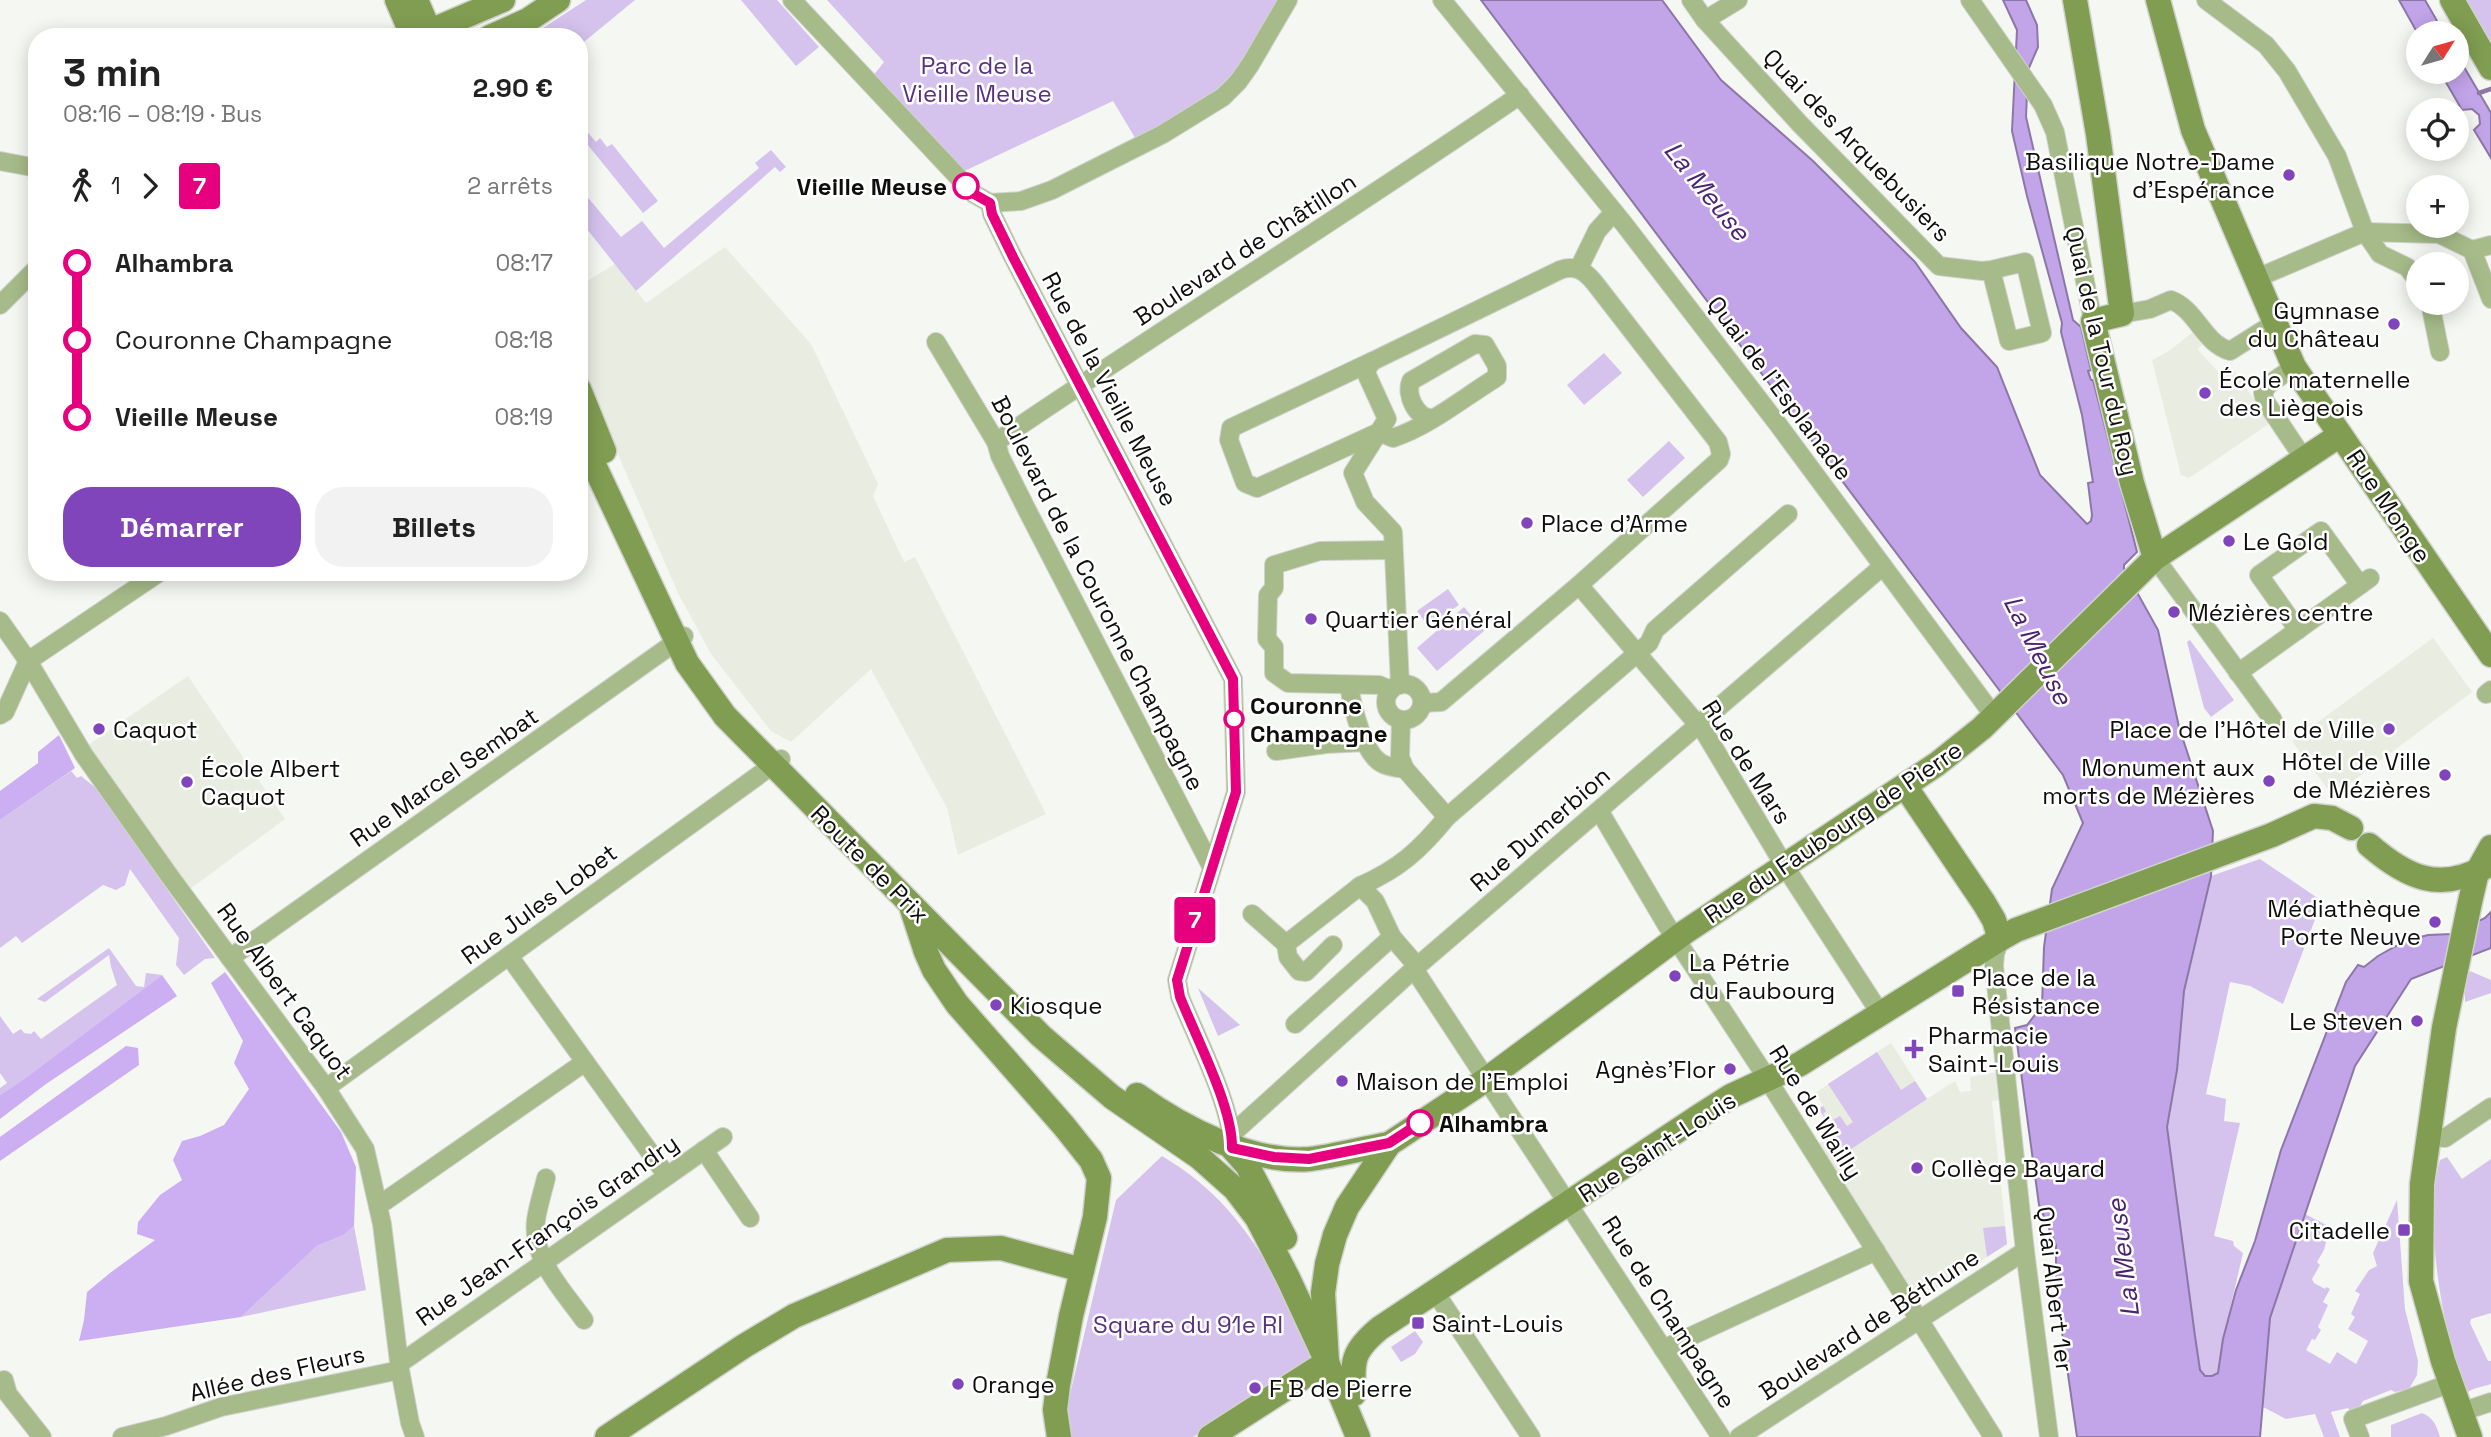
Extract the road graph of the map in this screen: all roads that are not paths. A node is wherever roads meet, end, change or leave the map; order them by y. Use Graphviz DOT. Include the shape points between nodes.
graph roads {
  1 [pos="397,0"];
  2 [pos="416,0"];
  3 [pos="503,0"];
  4 [pos="558,0"];
  5 [pos="792,0"];
  6 [pos="1288,0"];
  7 [pos="1442,0"];
  8 [pos="1691,0"];
  9 [pos="1738,0"];
  10 [pos="1970,0"];
  11 [pos="2075,0"];
  12 [pos="2158,0"];
  13 [pos="2206,0"];
  14 [pos="2452,0"];
  15 [pos="1705,20"];
  16 [pos="416,28"];
  17 [pos="421,28"];
  18 [pos="440,28"];
  19 [pos="510,28"];
  20 [pos="2491,68"];
  21 [pos="1520,95"];
  22 [pos="0,161"];
  23 [pos="28,166"];
  24 [pos="990,203"];
  25 [pos="1614,212"];
  26 [pos="2365,232"];
  27 [pos="2491,245"];
  28 [pos="2472,250"];
  29 [pos="2406,267"];
  30 [pos="1579,268"];
  31 [pos="1992,270"];
  32 [pos="28,277"];
  33 [pos="2257,278"];
  34 [pos="2491,299"];
  35 [pos="0,305"];
  36 [pos="2122,314"];
  37 [pos="2432,315"];
  38 [pos="2093,321"];
  39 [pos="2276,322"];
  40 [pos="936,342"];
  41 [pos="2440,352"];
  42 [pos="1373,361"];
  43 [pos="2294,367"];
  44 [pos="1080,385"];
  45 [pos="588,412"];
  46 [pos="1432,418"];
  47 [pos="1379,432"];
  48 [pos="2340,435"];
  49 [pos="996,442"];
  50 [pos="588,451"];
  51 [pos="2304,459"];
  52 [pos="1788,514"];
  53 [pos="1394,550"];
  54 [pos="2155,558"];
  55 [pos="1883,566"];
  56 [pos="147,581"];
  57 [pos="1579,585"];
  58 [pos="0,621"];
  59 [pos="2298,630"];
  60 [pos="681,638"];
  61 [pos="1637,653"];
  62 [pos="2491,655"];
  63 [pos="28,661"];
  64 [pos="2238,673"];
  65 [pos="1349,685"];
  66 [pos="1395,688"];
  67 [pos="1422,703"];
  68 [pos="0,715"];
  69 [pos="1994,716"];
  70 [pos="1401,720"];
  71 [pos="2273,720"];
  72 [pos="1698,724"];
  73 [pos="1366,742"];
  74 [pos="1276,751"];
  75 [pos="777,762"];
  76 [pos="1405,769"];
  77 [pos="1905,786"];
  78 [pos="1600,812"];
  79 [pos="2336,816"];
  80 [pos="1447,817"];
  81 [pos="2369,845"];
  82 [pos="2491,847"];
  83 [pos="1784,865"];
  84 [pos="1211,866"];
  85 [pos="2484,868"];
  86 [pos="2423,878"];
  87 [pos="1360,886"];
  88 [pos="916,900"];
  89 [pos="2469,909"];
  90 [pos="1252,914"];
  91 [pos="1392,937"];
  92 [pos="1676,939"];
  93 [pos="2000,939"];
  94 [pos="1286,944"];
  95 [pos="1333,945"];
  96 [pos="509,956"];
  97 [pos="230,958"];
  98 [pos="1416,968"];
  99 [pos="1881,1013"];
  100 [pos="1295,1024"];
  101 [pos="585,1062"];
  102 [pos="1487,1079"];
  103 [pos="1768,1081"];
  104 [pos="326,1088"];
  105 [pos="2491,1107"];
  106 [pos="1157,1129"];
  107 [pos="2429,1136"];
  108 [pos="723,1137"];
  109 [pos="1233,1140"];
  110 [pos="1389,1143"];
  111 [pos="704,1150"];
  112 [pos="667,1176"];
  113 [pos="546,1178"];
  114 [pos="1569,1204"];
  115 [pos="378,1206"];
  116 [pos="1258,1210"];
  117 [pos="750,1218"];
  118 [pos="1876,1251"];
  119 [pos="2025,1251"];
  120 [pos="543,1263"];
  121 [pos="1082,1270"];
  122 [pos="1435,1292"];
  123 [pos="584,1320"];
  124 [pos="1919,1320"];
  125 [pos="1325,1326"];
  126 [pos="1664,1349"];
  127 [pos="1327,1362"];
  128 [pos="400,1367"];
  129 [pos="4,1380"];
  130 [pos="2451,1383"];
  131 [pos="1354,1394"];
  132 [pos="2491,1402"];
  133 [pos="2461,1412"];
  134 [pos="158,1431"];
  135 [pos="42,1437"];
  136 [pos="122,1437"];
  137 [pos="415,1437"];
  138 [pos="607,1437"];
  139 [pos="1059,1437"];
  140 [pos="1210,1437"];
  141 [pos="1358,1437"];
  142 [pos="1372,1437"];
  143 [pos="1531,1437"];
  144 [pos="1721,1437"];
  145 [pos="1739,1437"];
  146 [pos="1993,1437"];
  147 [pos="2049,1437"];
  148 [pos="2360,1437"];
  149 [pos="2470,1437"];
  1 -- 16 [label="main road"];
  2 -- 17 [label="main road"];
  3 -- 18 [label="main road"];
  4 -- 19 [label="main road"];
  5 -- 24 [label="street" via="974,194"];
  6 -- 24 [label="street" via="1244,74 1223,97 1163,134 1052,190 1021,201"];
  7 -- 21 [label="street, Quai de l'Esplanade"];
  8 -- 15 [label="street, Quai des Arquebusiers"];
  9 -- 15 [label="street"];
  10 -- 38 [label="street, Quai de la Tour du Roy" via="2043,105 2055,132"];
  11 -- 36 [label="main road"];
  12 -- 33 [label="main road, Rue Monge" via="2193,130"];
  13 -- 26 [label="street" via="2266,45 2287,71 2337,156"];
  14 -- 20 [label="main road"];
  15 -- 31 [label="street, Quai des Arquebusiers" via="1939,266"];
  21 -- 25 [label="street, Quai de l'Esplanade"];
  21 -- 44 [label="street, Boulevard de Châtillon"];
  22 -- 23 [label="street"];
  24 -- 44 [label="street, Rue de la Vieille Meuse"];
  25 -- 30 [label="street" via="1597,231"];
  25 -- 55 [label="street, Quai de l'Esplanade"];
  26 -- 28 [label="street" via="2439,234"];
  26 -- 29 [label="street" via="2379,254"];
  26 -- 33 [label="street"];
  27 -- 28 [label="street"];
  28 -- 34 [label="street"];
  30 -- 42 [label="street" via="1560,270"];
  30 -- 57 [label="street" via="1718,442 1721,454 1715,465"];
  31 -- 31 [label="street, Quai des Arquebusiers" via="2009,341 2042,333 2025,262"];
  32 -- 35 [label="street"];
  33 -- 39 [label="main road, Rue Monge"];
  36 -- 38 [label="main road"];
  36 -- 39 [label="street" via="2171,300 2184,305 2217,347 2230,351"];
  37 -- 41 [label="street"];
  38 -- 54 [label="main road, Quai de la Tour du Roy"];
  39 -- 43 [label="main road, Rue Monge"];
  40 -- 49 [label="street, Boulevard de la Couronne Champagne"];
  42 -- 47 [label="street" via="1367,375 1387,419"];
  42 -- 47 [label="street" via="1231,428 1229,440 1245,483 1257,488"];
  43 -- 48 [label="main road, Rue Monge"];
  43 -- 51 [label="street" via="2263,393"];
  44 -- 49 [label="street, Boulevard de Châtillon"];
  44 -- 84 [label="street, Rue de la Vieille Meuse" via="1233,679 1236,792"];
  45 -- 60 [label="main road, Route de Prix"];
  46 -- 46 [label="street" via="1497,377 1497,366 1485,345 1475,344 1410,382 1408,391 1420,415"];
  46 -- 47 [label="street" via="1394,438"];
  47 -- 53 [label="street" via="1353,473 1366,502 1393,531"];
  48 -- 51 [label="main road, Rue du Faubourg de Pierre"];
  48 -- 62 [label="main road, Rue Monge"];
  49 -- 84 [label="street, Boulevard de la Couronne Champagne"];
  50 -- 60 [label="main road, Route de Prix"];
  51 -- 54 [label="main road, Rue du Faubourg de Pierre"];
  52 -- 61 [label="street" via="1655,630"];
  53 -- 65 [label="street" via="1320,551 1274,565 1267,639 1274,647 1274,673 1288,683"];
  53 -- 66 [label="street"];
  54 -- 64 [label="street"];
  54 -- 69 [label="main road, Rue du Faubourg de Pierre"];
  55 -- 69 [label="street, Quai de l'Esplanade"];
  55 -- 72 [label="street, Rue Dumerbion"];
  56 -- 63 [label="street"];
  57 -- 61 [label="street, Rue de Mars"];
  57 -- 67 [label="street" via="1441,702"];
  58 -- 63 [label="street, Rue Albert Caquot"];
  59 -- 59 [label="street" via="2365,582 2321,531 2259,575"];
  59 -- 64 [label="street"];
  60 -- 75 [label="main road, Route de Prix" via="687,663 725,716"];
  60 -- 97 [label="street, Rue Marcel Sembat"];
  61 -- 72 [label="street, Rue de Mars"];
  61 -- 80 [label="street"];
  63 -- 68 [label="street"];
  63 -- 97 [label="street, Rue Albert Caquot" via="84,755"];
  64 -- 71 [label="street"];
  65 -- 66 [label="street"];
  65 -- 73 [label="street"];
  66 -- 67 [label="street" via="1415,688"];
  66 -- 70 [label="street" via="1387,708"];
  67 -- 70 [label="street" via="1418,714"];
  69 -- 77 [label="main road, Rue du Faubourg de Pierre"];
  70 -- 76 [label="street" via="1400,757"];
  72 -- 78 [label="street, Rue Dumerbion"];
  72 -- 83 [label="street, Rue de Mars"];
  73 -- 74 [label="street"];
  73 -- 76 [label="street" via="1383,764"];
  75 -- 88 [label="main road, Route de Prix"];
  75 -- 96 [label="street, Rue Jules Lobet"];
  76 -- 80 [label="street"];
  77 -- 83 [label="main road, Rue du Faubourg de Pierre"];
  77 -- 93 [label="main road" via="1984,903"];
  78 -- 92 [label="street, Rue de Wailly"];
  78 -- 98 [label="street, Rue Dumerbion"];
  79 -- 93 [label="main road, Rue Saint-Louis" via="2304,819"];
  80 -- 87 [label="street" via="1428,841 1393,871"];
  81 -- 86 [label="main road" via="2403,872"];
  82 -- 85 [label="main road"];
  83 -- 92 [label="main road, Rue du Faubourg de Pierre"];
  83 -- 99 [label="street, Rue de Mars"];
  84 -- 109 [label="street" via="1177,980"];
  85 -- 86 [label="main road" via="2463,877"];
  85 -- 89 [label="main road"];
  86 -- 89 [label="main road"];
  87 -- 91 [label="street, Rue de Champagne" via="1375,901"];
  87 -- 94 [label="street"];
  88 -- 106 [label="main road, Route de Prix" via="1041,1036"];
  88 -- 109 [label="main road, Route de Prix" via="1124,1085 1153,1106"];
  88 -- 121 [label="main road" via="926,952 957,1003 1091,1160 1099,1178"];
  89 -- 107 [label="main road" via="2444,1028"];
  90 -- 94 [label="street"];
  91 -- 98 [label="street, Rue de Champagne"];
  91 -- 100 [label="street"];
  92 -- 102 [label="main road, Rue du Faubourg de Pierre"];
  92 -- 103 [label="street, Rue de Wailly"];
  93 -- 99 [label="main road, Rue Saint-Louis"];
  93 -- 119 [label="street, Quai Albert 1er" via="1994,966"];
  94 -- 95 [label="street" via="1288,957 1299,971 1306,972"];
  96 -- 101 [label="street"];
  96 -- 104 [label="street, Rue Jules Lobet"];
  97 -- 104 [label="street, Rue Albert Caquot"];
  98 -- 102 [label="street, Rue de Champagne"];
  98 -- 109 [label="street, Rue Dumerbion"];
  99 -- 103 [label="main road, Rue Saint-Louis"];
  101 -- 112 [label="street"];
  101 -- 115 [label="street"];
  102 -- 110 [label="main road, Rue du Faubourg de Pierre"];
  102 -- 114 [label="street, Rue de Champagne"];
  103 -- 114 [label="main road, Rue Saint-Louis" via="1731,1096"];
  103 -- 118 [label="street, Rue de Wailly"];
  104 -- 115 [label="street, Rue Albert Caquot" via="365,1149"];
  105 -- 107 [label="street" via="2445,1138"];
  106 -- 109 [label="main road" via="1213,1153 1221,1154"];
  106 -- 116 [label="main road, Route de Prix" via="1209,1166"];
  107 -- 130 [label="main road" via="2422,1184 2421,1280"];
  108 -- 111 [label="street, Rue Jean-François Grandry"];
  109 -- 110 [label="main road, Route de Prix" via="1274,1157 1309,1159"];
  109 -- 116 [label="main road, Route de Prix" via="1247,1165"];
  110 -- 125 [label="main road" via="1347,1207 1335,1235 1323,1293"];
  111 -- 112 [label="street, Rue Jean-François Grandry"];
  111 -- 117 [label="street"];
  112 -- 120 [label="street, Rue Jean-François Grandry"];
  113 -- 120 [label="street" via="536,1222"];
  114 -- 122 [label="main road, Rue Saint-Louis"];
  114 -- 126 [label="street, Rue de Champagne"];
  115 -- 128 [label="street, Rue Albert Caquot"];
  116 -- 125 [label="main road"];
  116 -- 127 [label="main road"];
  118 -- 124 [label="street, Rue de Wailly"];
  118 -- 126 [label="street"];
  119 -- 124 [label="street, Boulevard de Béthune"];
  119 -- 147 [label="street, Quai Albert 1er"];
  120 -- 123 [label="street"];
  120 -- 128 [label="street, Rue Jean-François Grandry"];
  121 -- 138 [label="main road" via="1001,1248 947,1250 794,1316"];
  121 -- 139 [label="main road" via="1058,1385"];
  122 -- 131 [label="main road, Rue Saint-Louis" via="1380,1328 1359,1348 1354,1358"];
  122 -- 143 [label="street"];
  124 -- 145 [label="street, Boulevard de Béthune"];
  124 -- 146 [label="street, Rue de Wailly"];
  125 -- 127 [label="main road"];
  125 -- 131 [label="main road"];
  126 -- 144 [label="street, Rue de Champagne"];
  127 -- 140 [label="main road"];
  127 -- 141 [label="main road"];
  128 -- 134 [label="street, Allée des Fleurs" via="221,1407"];
  128 -- 137 [label="street, Rue Albert Caquot"];
  129 -- 135 [label="street" via="8,1394"];
  130 -- 133 [label="main road"];
  130 -- 148 [label="street" via="2353,1419"];
  131 -- 142 [label="main road"];
  132 -- 133 [label="street"];
  133 -- 149 [label="main road"];
  134 -- 136 [label="street, Allée des Fleurs"];
}
